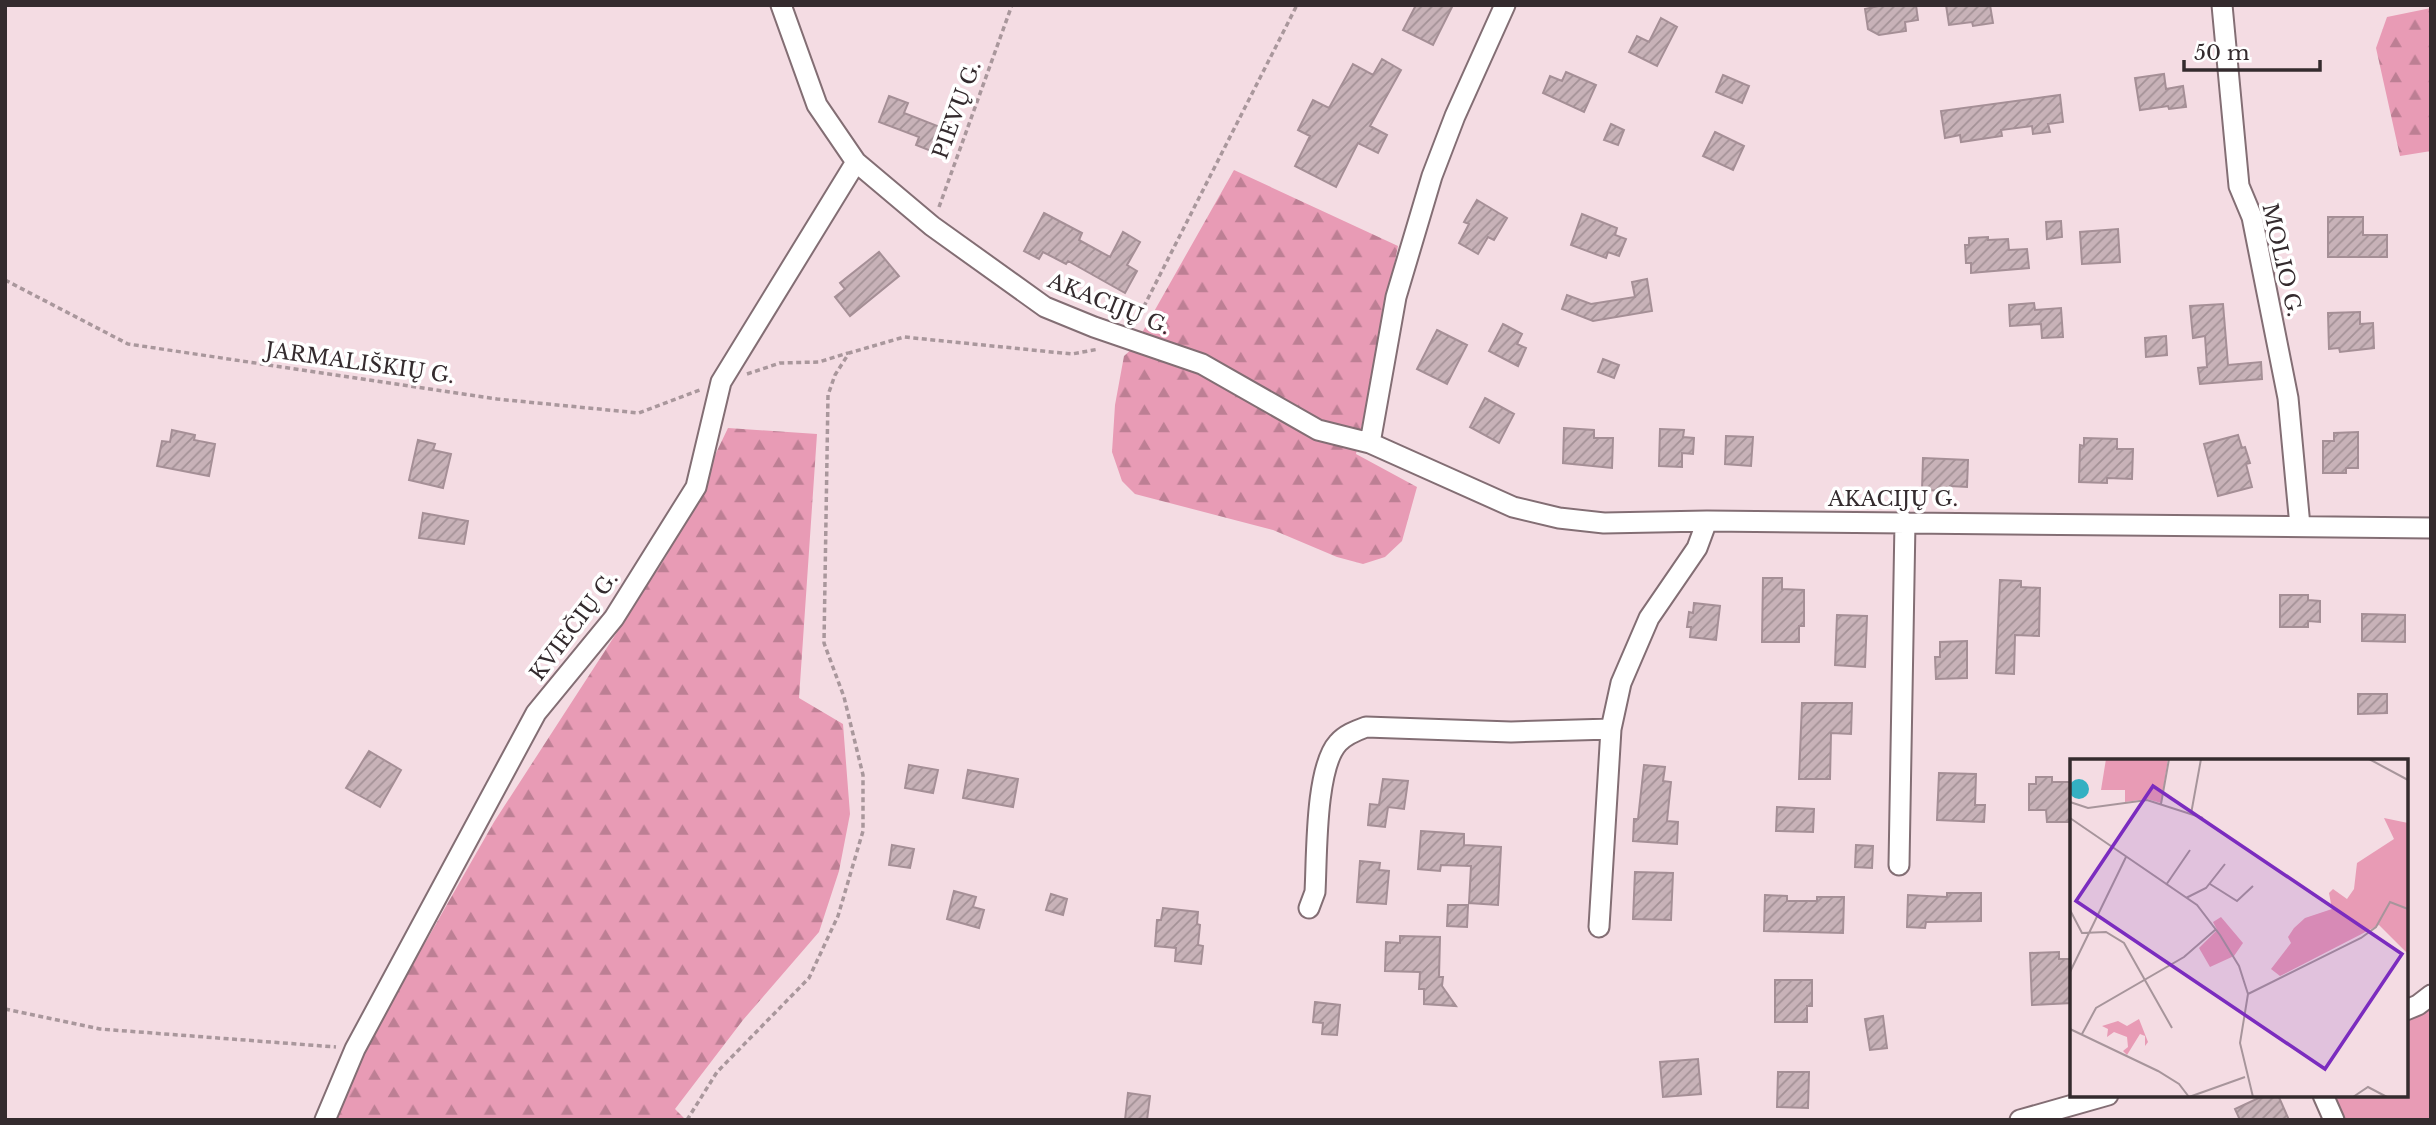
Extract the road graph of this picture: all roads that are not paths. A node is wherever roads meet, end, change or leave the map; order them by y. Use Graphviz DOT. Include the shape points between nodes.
graph roads {
  1 [pos="781,5"];
  2 [pos="1505,5"];
  3 [pos="2222,5"];
  4 [pos="856,162"];
  5 [pos="1370,443"];
  6 [pos="1707,521"];
  7 [pos="1905,522"];
  8 [pos="2301,526"];
  9 [pos="2431,528"];
  10 [pos="1611,729"];
  11 [pos="1899,865"];
  12 [pos="1309,908"];
  13 [pos="1599,928"];
  14 [pos="2431,995"];
  15 [pos="2408,1009"];
  16 [pos="2103,1097"];
  17 [pos="2324,1097"];
  18 [pos="2054,1116"];
  19 [pos="325,1120"];
  20 [pos="2021,1120"];
  21 [pos="2334,1120"];
  1 -- 4 [label="street, AKACIJŲ G." via="817,105"];
  2 -- 5 [label="street" via="1432,176 1396,297"];
  3 -- 8 [label="street, MOLIO G." via="2239,186 2252,217 2288,398"];
  4 -- 5 [label="street, AKACIJŲ G." via="932,226 1045,307 1202,364 1318,430"];
  4 -- 19 [label="street, KVIEČIŲ G." via="721,383 696,487 614,618 536,713 355,1049"];
  5 -- 6 [label="street, AKACIJŲ G." via="1513,507 1559,518 1604,523"];
  6 -- 7 [label="street, AKACIJŲ G."];
  6 -- 10 [label="street" via="1697,548 1649,618 1621,684"];
  7 -- 8 [label="street, AKACIJŲ G."];
  7 -- 11 [label="street"];
  8 -- 9 [label="street, AKACIJŲ G."];
  10 -- 12 [label="street" via="1511,732 1366,727 1350,734 1336,745 1322,775 1315,892"];
  10 -- 13 [label="street"];
  14 -- 15 [label="street"];
  16 -- 18 [label="street"];
  17 -- 21 [label="street"];
  18 -- 20 [label="street"];
}
